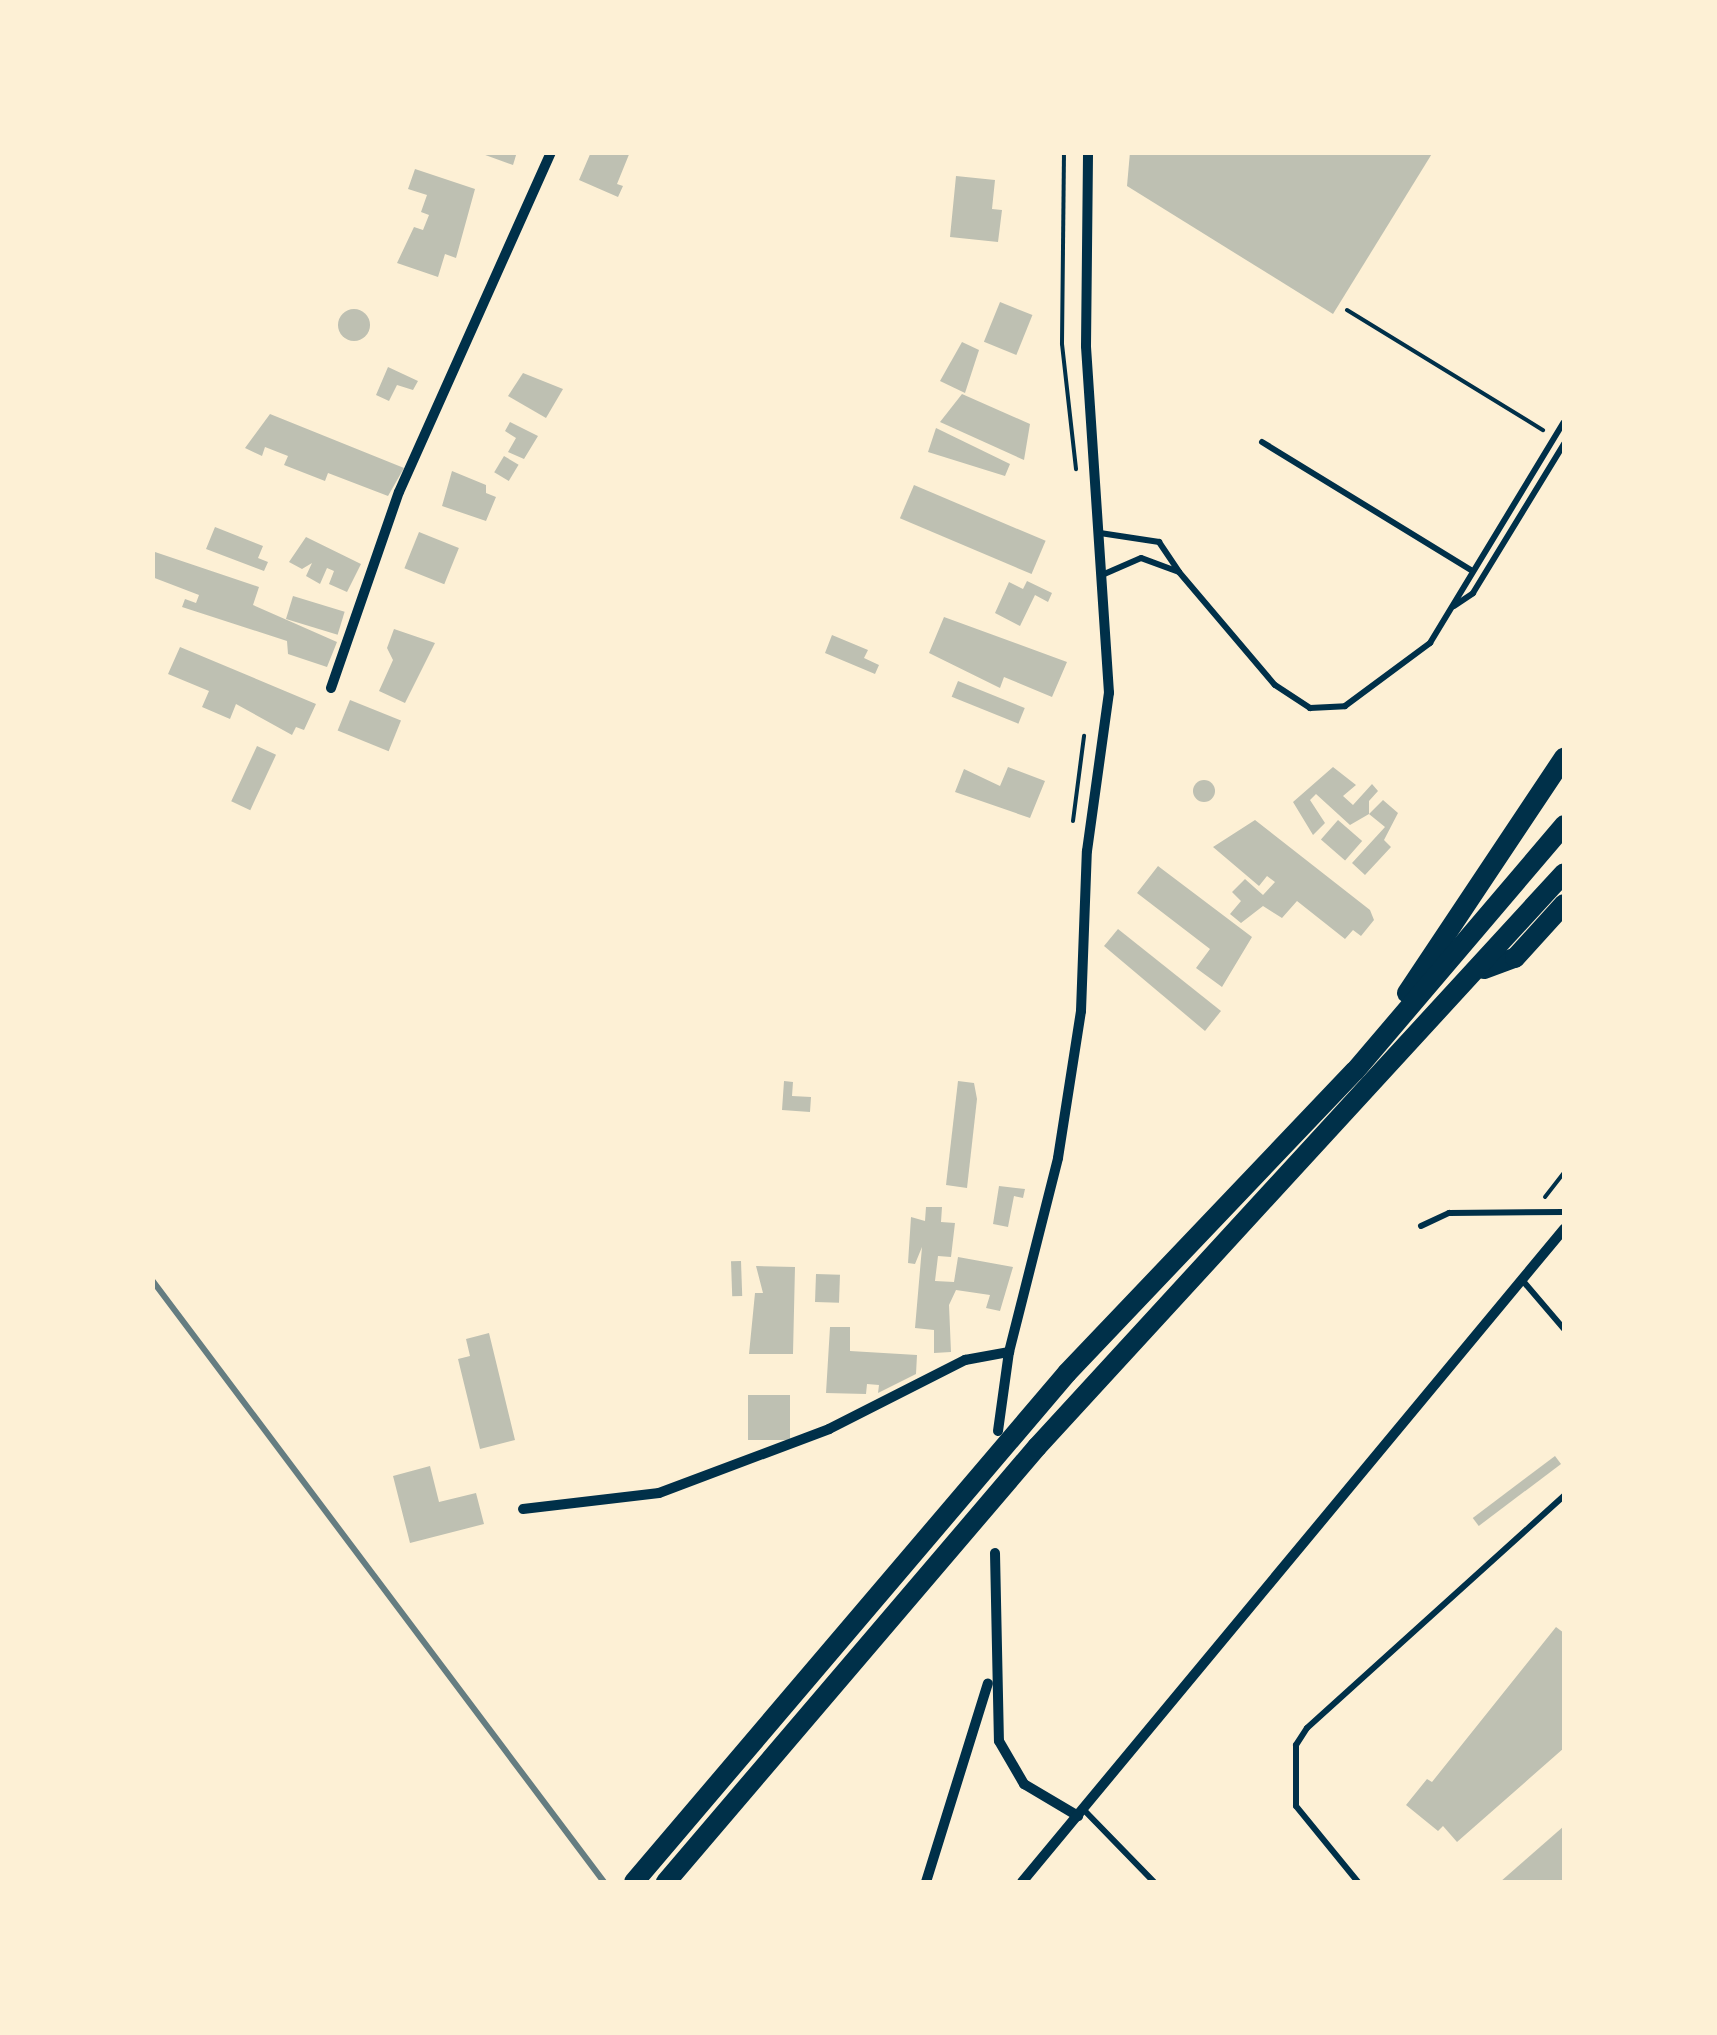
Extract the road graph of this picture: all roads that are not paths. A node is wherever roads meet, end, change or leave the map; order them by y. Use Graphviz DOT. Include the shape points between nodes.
graph roads {
  1 [pos="551,152"];
  2 [pos="1088,152"];
  3 [pos="1564,422"];
  4 [pos="1262,442"];
  5 [pos="1564,444"];
  6 [pos="1100,533"];
  7 [pos="1471,570"];
  8 [pos="1179,572"];
  9 [pos="1104,574"];
  10 [pos="1449,610"];
  11 [pos="331,688"];
  12 [pos="1564,758"];
  13 [pos="1564,824"];
  14 [pos="1564,873"];
  15 [pos="1564,904"];
  16 [pos="1482,970"];
  17 [pos="1354,1071"];
  18 [pos="1564,1212"];
  19 [pos="1421,1226"];
  20 [pos="1564,1229"];
  21 [pos="1522,1280"];
  22 [pos="1564,1329"];
  23 [pos="1009,1352"];
  24 [pos="998,1432"];
  25 [pos="1564,1496"];
  26 [pos="524,1508"];
  27 [pos="995,1553"];
  28 [pos="993,1652"];
  29 [pos="1080,1813"];
  30 [pos="634,1882"];
  31 [pos="666,1882"];
  32 [pos="926,1882"];
  33 [pos="1022,1882"];
  34 [pos="1154,1882"];
  35 [pos="1358,1882"];
  1 -- 11 [label="street" via="399,492"];
  2 -- 6 [label="street" via="1086,346"];
  3 -- 7 [label="lane"];
  4 -- 7 [label="lane"];
  5 -- 10 [label="lane" via="1472,593"];
  6 -- 8 [label="lane" via="1159,542"];
  6 -- 9 [label="street"];
  7 -- 10 [label="lane"];
  8 -- 9 [label="lane" via="1141,558"];
  8 -- 10 [label="lane" via="1275,685 1310,708 1345,706 1418,658"];
  9 -- 23 [label="street" via="1109,693 1088,852 1080,1011 1058,1158"];
  12 -- 17 [label="highway"];
  13 -- 17 [label="highway"];
  14 -- 16 [label="highway"];
  15 -- 16 [label="highway" via="1515,958"];
  16 -- 31 [label="highway" via="1037,1447"];
  17 -- 30 [label="highway" via="1067,1374"];
  18 -- 19 [label="lane" via="1449,1213"];
  20 -- 21 [label="street"];
  21 -- 22 [label="lane"];
  21 -- 29 [label="street"];
  23 -- 24 [label="street"];
  23 -- 26 [label="street" via="965,1360 829,1429 659,1494"];
  25 -- 35 [label="lane" via="1296,1745 1296,1806"];
  27 -- 28 [label="street"];
  28 -- 29 [label="street" via="1004,1755 1024,1784"];
  28 -- 32 [label="street" via="980,1724"];
  29 -- 33 [label="street"];
  29 -- 34 [label="lane"];
}
